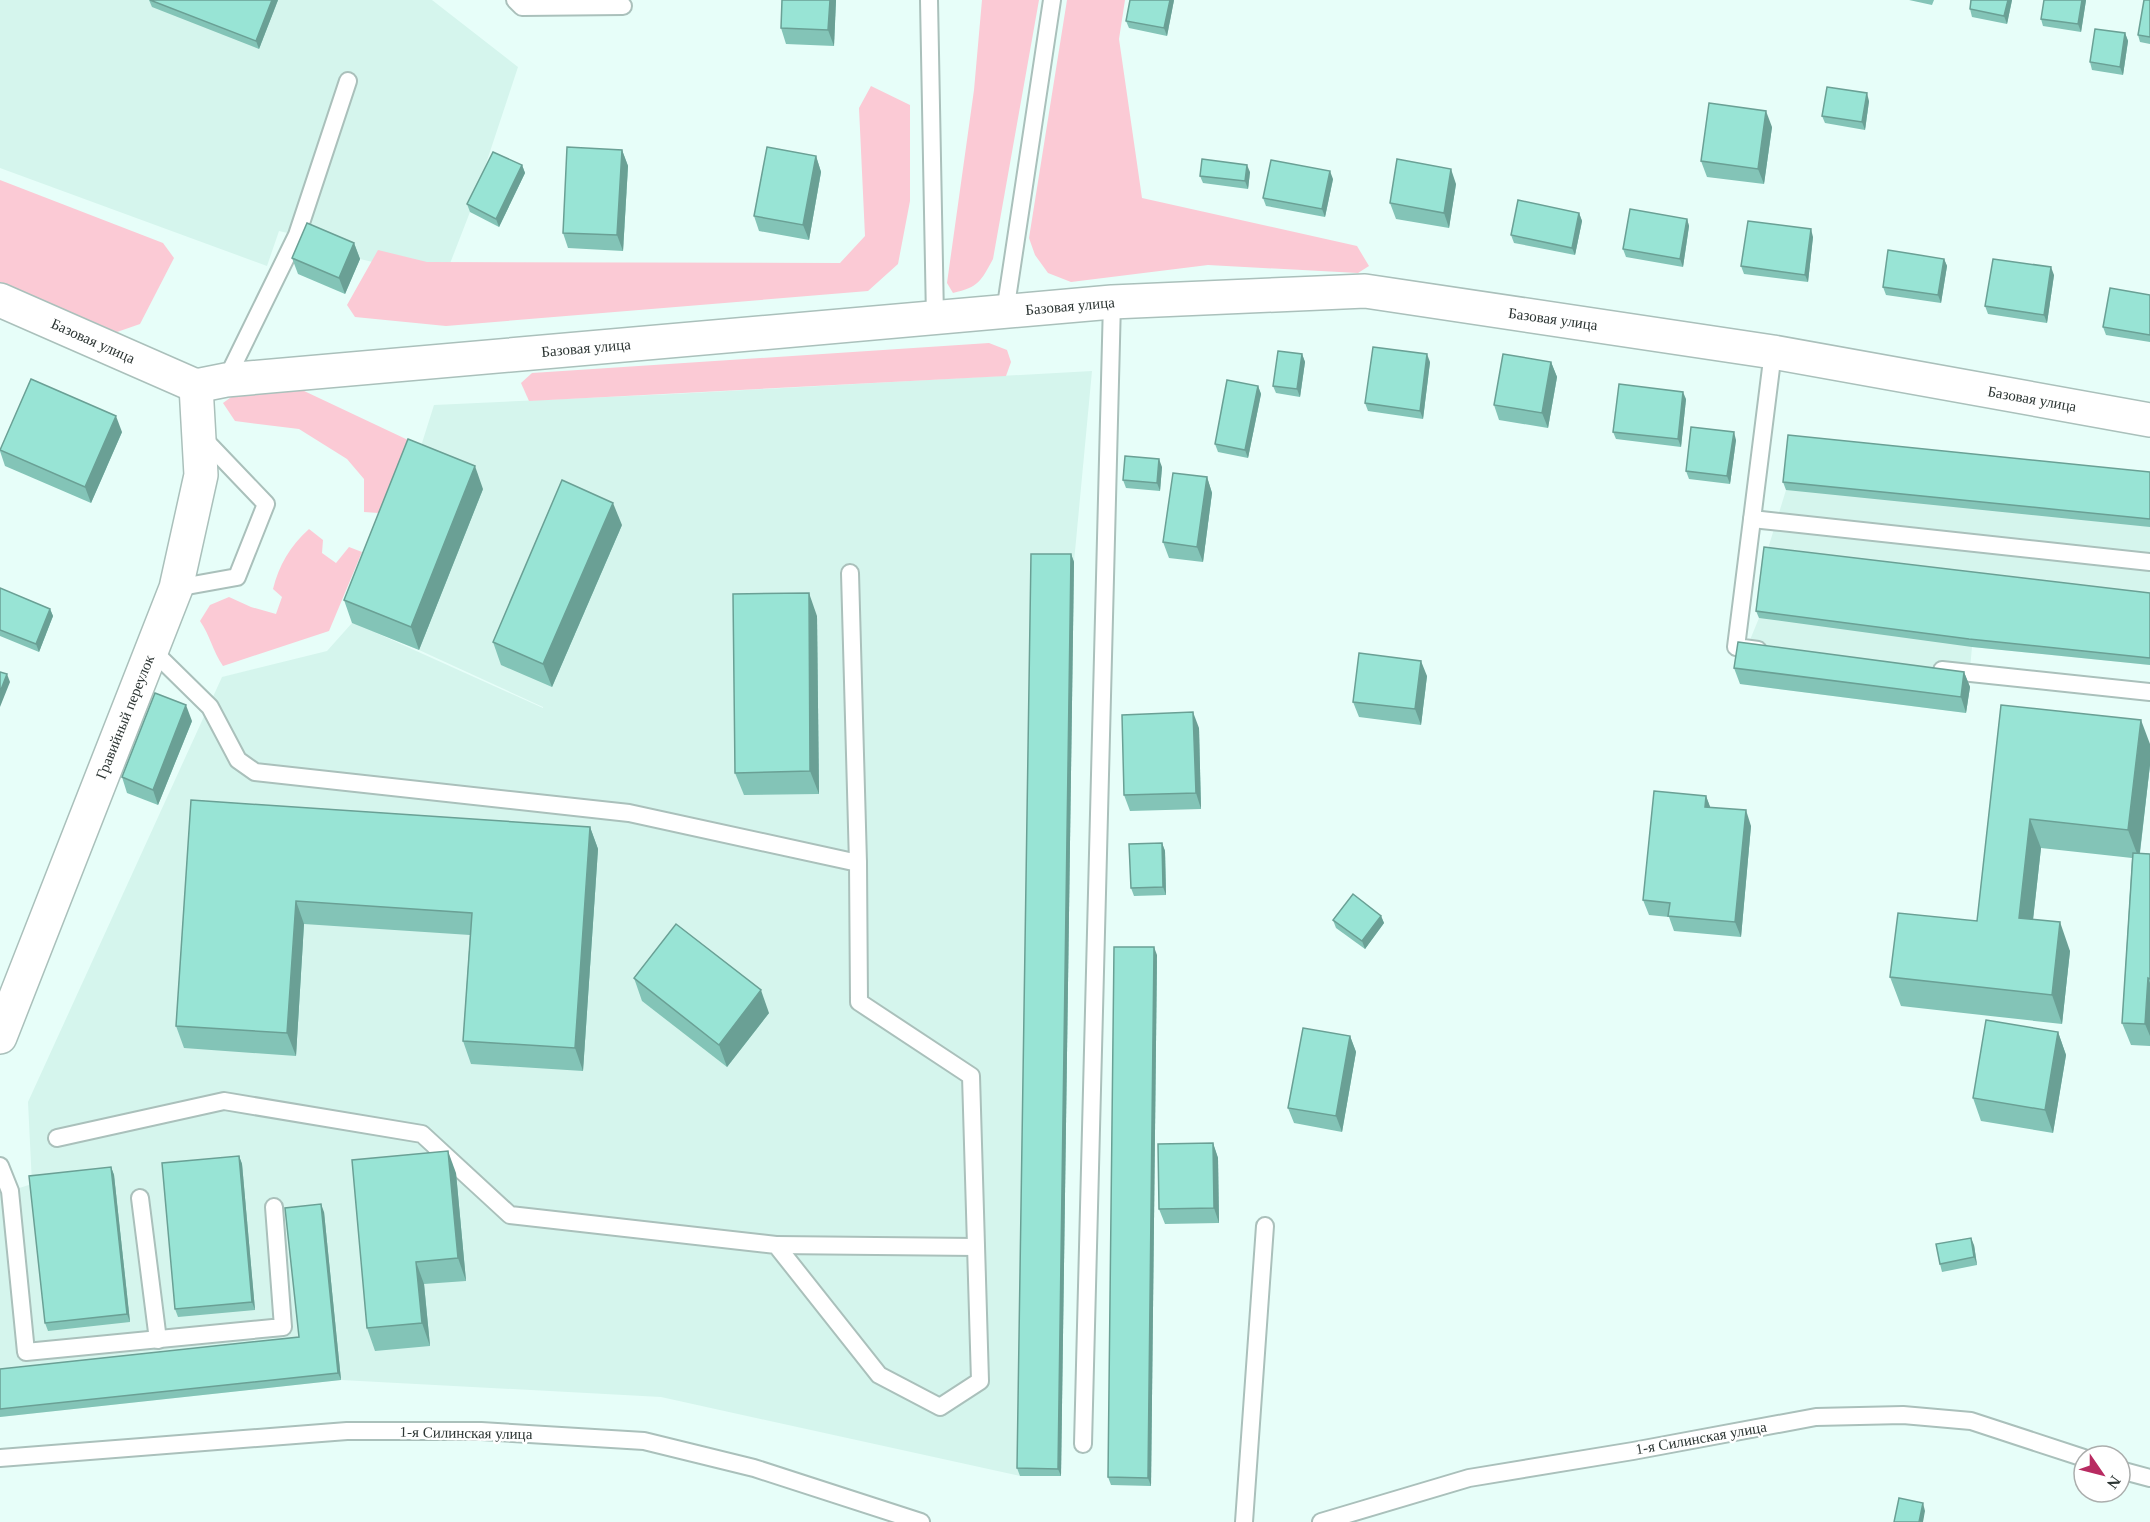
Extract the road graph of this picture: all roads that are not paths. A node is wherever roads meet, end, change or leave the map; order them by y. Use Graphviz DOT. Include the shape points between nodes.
graph roads {
  1 [pos="515,0"];
  2 [pos="929,0"];
  3 [pos="1052,0"];
  4 [pos="623,6"];
  5 [pos="348,81"];
  6 [pos="0,300"];
  7 [pos="1112,302"];
  8 [pos="1005,312"];
  9 [pos="935,318"];
  10 [pos="1773,352"];
  11 [pos="211,383"];
  12 [pos="2150,420"];
  13 [pos="199,434"];
  14 [pos="1752,519"];
  15 [pos="2150,562"];
  16 [pos="850,573"];
  17 [pos="176,588"];
  18 [pos="153,651"];
  19 [pos="1772,651"];
  20 [pos="1925,668"];
  21 [pos="2150,692"];
  22 [pos="858,863"];
  23 [pos="0,1037"];
  24 [pos="57,1138"];
  25 [pos="0,1166"];
  26 [pos="140,1198"];
  27 [pos="274,1207"];
  28 [pos="1265,1226"];
  29 [pos="776,1245"];
  30 [pos="976,1247"];
  31 [pos="158,1340"];
  32 [pos="1083,1444"];
  33 [pos="2072,1454"];
  34 [pos="0,1458"];
  35 [pos="2132,1473"];
  36 [pos="2150,1478"];
  37 [pos="921,1522"];
  38 [pos="1244,1522"];
  39 [pos="1321,1522"];
  1 -- 4 [label="lane" via="522,7"];
  2 -- 9 [label="lane"];
  3 -- 8 [label="lane"];
  5 -- 11 [label="lane" via="297,235"];
  6 -- 11 [label="street, Базовая улица"];
  7 -- 8 [label="street, Базовая улица"];
  7 -- 10 [label="street, Базовая улица" via="1365,291"];
  7 -- 32 [label="lane"];
  8 -- 9 [label="street, Базовая улица"];
  9 -- 11 [label="street, Базовая улица"];
  10 -- 12 [label="street, Базовая улица"];
  10 -- 14 [label="lane"];
  11 -- 13 [label="street, Гравийный переулок"];
  13 -- 17 [label="street, Гравийный переулок" via="201,475"];
  13 -- 17 [label="lane" via="266,504 237,578"];
  14 -- 15 [label="lane"];
  14 -- 19 [label="lane" via="1736,647"];
  16 -- 22 [label="lane"];
  17 -- 18 [label="street, Гравийный переулок"];
  18 -- 22 [label="lane" via="210,707 238,760 255,772 629,813"];
  18 -- 23 [label="street, Гравийный переулок" via="131,698"];
  20 -- 21 [label="lane"];
  22 -- 30 [label="lane" via="860,1002 971,1076"];
  24 -- 29 [label="lane" via="224,1101 422,1134 510,1215"];
  25 -- 31 [label="lane" via="10,1191 26,1352"];
  26 -- 31 [label="lane"];
  27 -- 31 [label="lane" via="283,1327"];
  28 -- 38 [label="lane"];
  29 -- 30 [label="lane"];
  29 -- 30 [label="lane" via="879,1375 940,1407 980,1381"];
  33 -- 39 [label="lane, 1-я Силинская улица" via="1971,1421 1903,1415 1816,1417 1468,1478"];
  34 -- 37 [label="lane, 1-я Силинская улица" via="347,1431 482,1431 644,1441 754,1467"];
  35 -- 36 [label="lane"];
}
